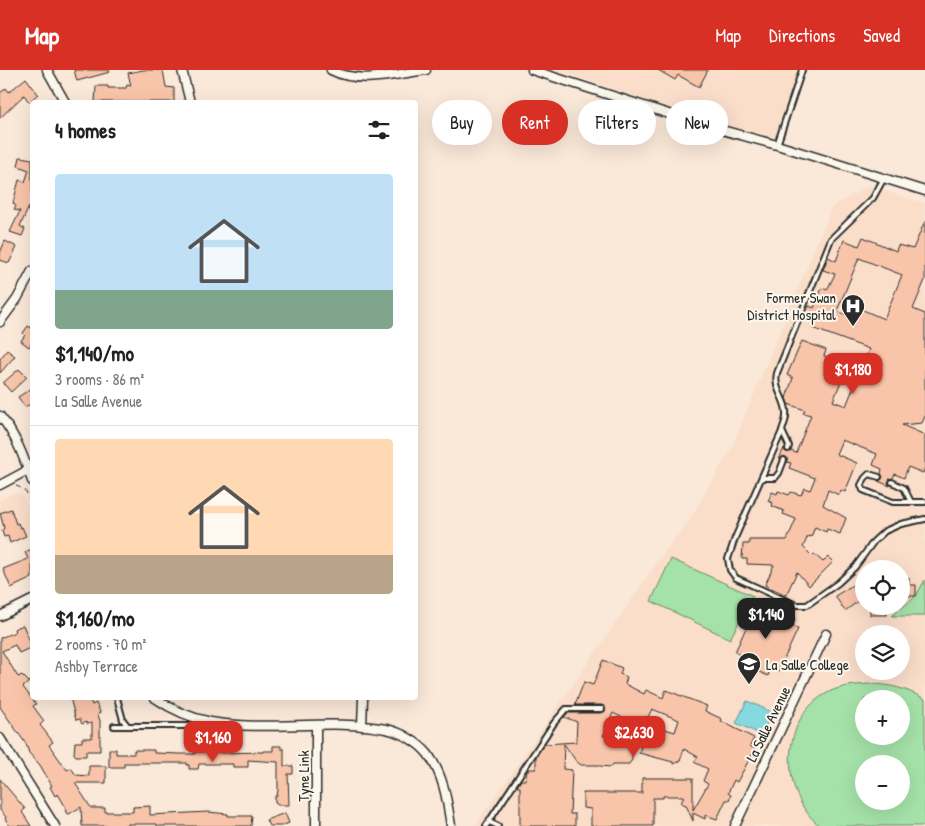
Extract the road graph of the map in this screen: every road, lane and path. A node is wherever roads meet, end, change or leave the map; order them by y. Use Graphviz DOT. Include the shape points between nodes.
graph roads {
  1 [pos="47,70"];
  2 [pos="330,70"];
  3 [pos="426,70"];
  4 [pos="532,70"];
  5 [pos="802,70"];
  6 [pos="185,71"];
  7 [pos="64,100"];
  8 [pos="190,100"];
  9 [pos="777,144"];
  10 [pos="884,178"];
  11 [pos="925,191"];
  12 [pos="30,275"];
  13 [pos="0,322"];
  14 [pos="0,416"];
  15 [pos="782,431"];
  16 [pos="788,449"];
  17 [pos="784,460"];
  18 [pos="28,470"];
  19 [pos="30,476"];
  20 [pos="879,477"];
  21 [pos="762,478"];
  22 [pos="892,482"];
  23 [pos="0,485"];
  24 [pos="14,486"];
  25 [pos="30,502"];
  26 [pos="910,502"];
  27 [pos="925,502"];
  28 [pos="925,519"];
  29 [pos="30,601"];
  30 [pos="0,616"];
  31 [pos="826,634"];
  32 [pos="117,700"];
  33 [pos="158,700"];
  34 [pos="363,700"];
  35 [pos="602,709"];
  36 [pos="208,721"];
  37 [pos="114,726"];
  38 [pos="128,726"];
  39 [pos="316,726"];
  40 [pos="362,726"];
  41 [pos="0,738"];
  42 [pos="487,824"];
  43 [pos="55,826"];
  44 [pos="316,826"];
  45 [pos="451,826"];
  46 [pos="498,826"];
  47 [pos="735,826"];
  1 -- 7 [label="street"];
  2 -- 3 [label="street" via="360,78"];
  4 -- 9 [label="street" via="700,124"];
  5 -- 9 [label="lane"];
  6 -- 8 [label="street"];
  9 -- 10 [label="street"];
  10 -- 11 [label="street"];
  10 -- 15 [label="lane" via="873,198 831,239 775,381 787,415"];
  12 -- 13 [label="street"];
  14 -- 18 [label="street" via="21,450"];
  15 -- 16 [label="lane"];
  15 -- 21 [label="lane"];
  17 -- 21 [label="lane" via="775,478"];
  18 -- 19 [label="street"];
  18 -- 23 [label="street"];
  20 -- 26 [label="lane" via="869,474 861,485 863,490 893,502"];
  21 -- 28 [label="lane" via="735,538 728,559 730,570 736,578 796,605 807,605 838,583 885,531"];
  22 -- 26 [label="lane" via="904,488"];
  24 -- 25 [label="path" via="25,490"];
  26 -- 27 [label="lane"];
  29 -- 30 [label="street"];
  31 -- 47 [label="street, La Salle Avenue"];
  32 -- 38 [label="lane"];
  33 -- 36 [label="street"];
  34 -- 40 [label="street"];
  35 -- 42 [label="lane" via="566,709"];
  36 -- 38 [label="lane" via="194,726"];
  36 -- 39 [label="street" via="246,726"];
  37 -- 38 [label="lane"];
  39 -- 40 [label="street"];
  39 -- 44 [label="street, Tyne Link"];
  40 -- 45 [label="street" via="388,730 411,739 427,753 441,776"];
  41 -- 43 [label="street"];
  42 -- 46 [label="lane"];
}
